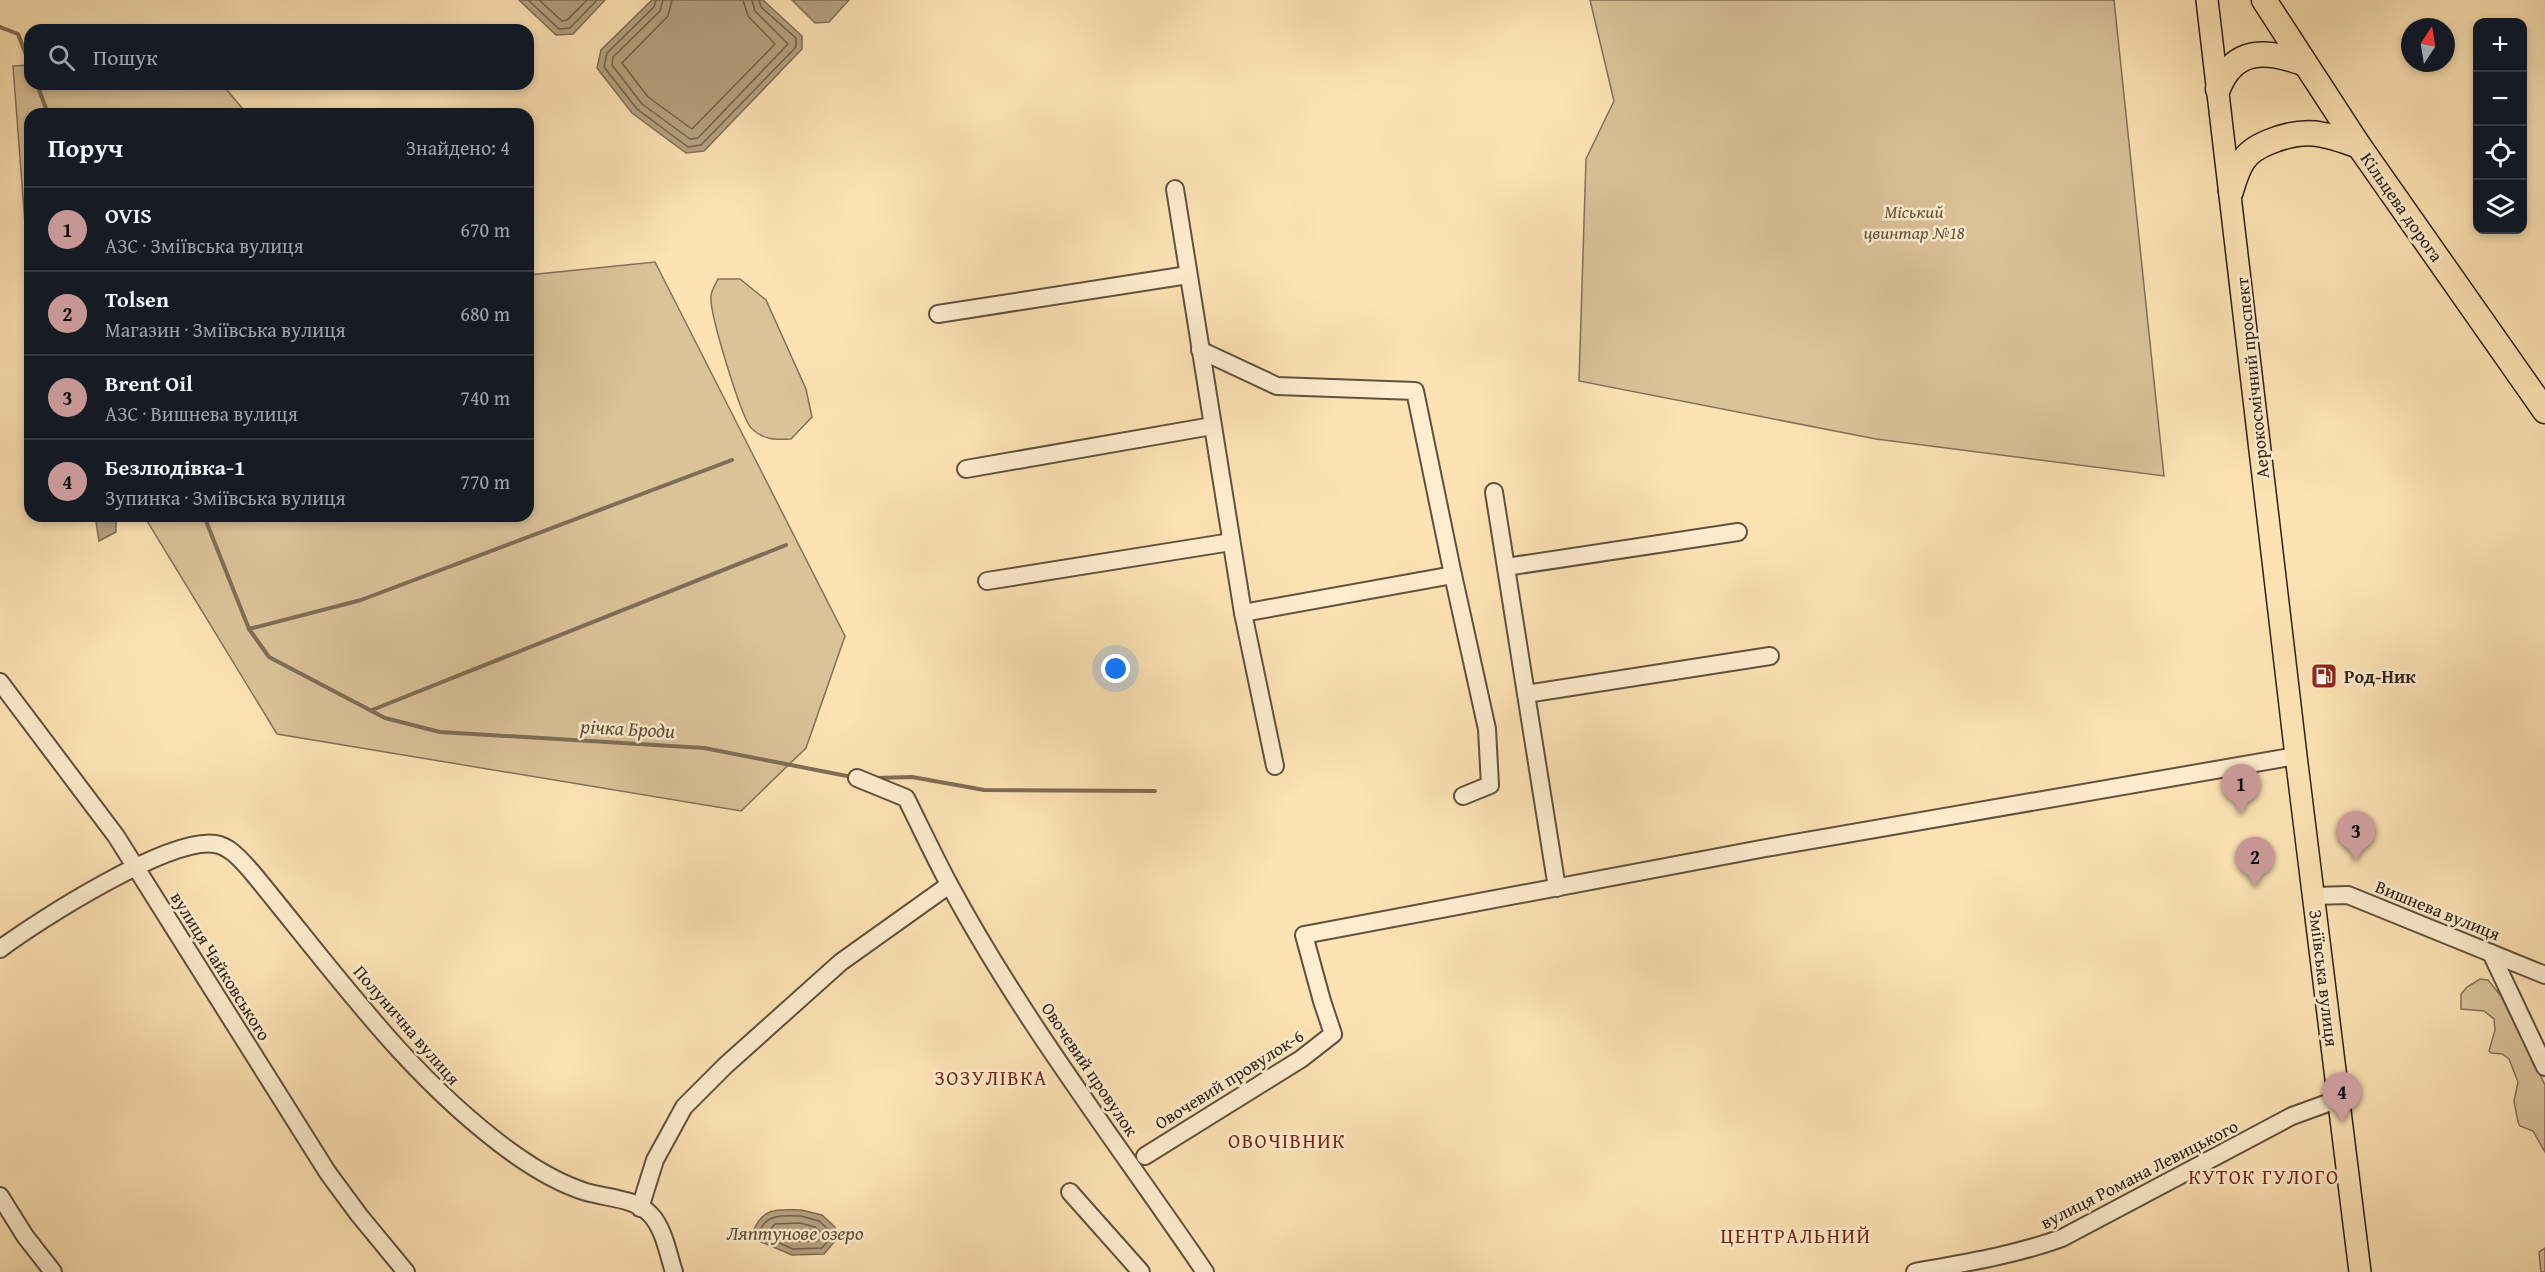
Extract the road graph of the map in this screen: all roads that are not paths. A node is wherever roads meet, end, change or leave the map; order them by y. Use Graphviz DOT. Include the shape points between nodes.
graph roads {
  1 [pos="2207,0"];
  2 [pos="2264,0"];
  3 [pos="2303,63"];
  4 [pos="2218,89"];
  5 [pos="2359,146"];
  6 [pos="1175,189"];
  7 [pos="2230,191"];
  8 [pos="1188,275"];
  9 [pos="938,314"];
  10 [pos="1200,350"];
  11 [pos="2545,411"];
  12 [pos="1212,426"];
  13 [pos="966,469"];
  14 [pos="1494,492"];
  15 [pos="1738,532"];
  16 [pos="1231,542"];
  17 [pos="1506,567"];
  18 [pos="1453,575"];
  19 [pos="987,581"];
  20 [pos="1243,613"];
  21 [pos="1770,656"];
  22 [pos="0,682"];
  23 [pos="1526,694"];
  24 [pos="2296,756"];
  25 [pos="1275,766"];
  26 [pos="857,778"];
  27 [pos="1463,796"];
  28 [pos="137,868"];
  29 [pos="949,885"];
  30 [pos="1557,888"];
  31 [pos="2313,896"];
  32 [pos="0,948"];
  33 [pos="2490,953"];
  34 [pos="2545,975"];
  35 [pos="2545,1067"];
  36 [pos="2339,1099"];
  37 [pos="1145,1156"];
  38 [pos="1070,1192"];
  39 [pos="0,1196"];
  40 [pos="640,1208"];
  41 [pos="53,1272"];
  42 [pos="406,1272"];
  43 [pos="674,1272"];
  44 [pos="1141,1272"];
  45 [pos="1205,1272"];
  46 [pos="1915,1272"];
  47 [pos="2360,1272"];
  1 -- 4 [label="main road, Аерокосмічний проспект"];
  2 -- 3 [label="highway, Кільцева дорога"];
  3 -- 4 [label="highway" via="2265,54 2245,58 2226,70"];
  3 -- 5 [label="highway, Кільцева дорога"];
  4 -- 7 [label="main road, Аерокосмічний проспект"];
  5 -- 7 [label="highway" via="2309,131 2283,136 2244,158"];
  5 -- 11 [label="highway, Кільцева дорога"];
  6 -- 8 [label="street"];
  7 -- 24 [label="main road, Аерокосмічний проспект"];
  8 -- 9 [label="street"];
  8 -- 10 [label="street"];
  10 -- 12 [label="street"];
  10 -- 18 [label="street" via="1277,386 1415,392"];
  12 -- 13 [label="street"];
  12 -- 16 [label="street"];
  14 -- 17 [label="street"];
  15 -- 17 [label="street"];
  16 -- 19 [label="street"];
  16 -- 20 [label="street"];
  17 -- 23 [label="street"];
  18 -- 20 [label="street"];
  18 -- 27 [label="street" via="1487,729 1490,785"];
  20 -- 25 [label="street"];
  21 -- 23 [label="street"];
  22 -- 28 [label="street, вулиця Чайковського"];
  23 -- 30 [label="street"];
  24 -- 30 [label="street"];
  24 -- 31 [label="main road, Зміївська вулиця"];
  26 -- 29 [label="street, Овочевий провулок" via="906,798"];
  28 -- 32 [label="street, Полунична вулиця" via="56,910"];
  28 -- 40 [label="street, Полунична вулиця" via="196,846 213,844 228,850 251,871 389,1039 450,1104 544,1172 585,1192"];
  28 -- 42 [label="street, вулиця Чайковського" via="328,1173"];
  29 -- 40 [label="street" via="841,962 684,1107 655,1160"];
  29 -- 45 [label="street, Овочевий провулок" via="1061,1065"];
  30 -- 37 [label="street, Овочевий провулок-6" via="1304,935 1334,1034 1301,1059"];
  31 -- 33 [label="street, Вишнева вулиця" via="2348,895"];
  31 -- 36 [label="main road, Зміївська вулиця"];
  33 -- 34 [label="street, Вишнева вулиця"];
  33 -- 35 [label="street"];
  36 -- 46 [label="street, вулиця Романа Левицького" via="2292,1116 2062,1238 1973,1262"];
  36 -- 47 [label="main road, Зміївська вулиця"];
  38 -- 44 [label="street"];
  39 -- 41 [label="street"];
  40 -- 43 [label="street, Полунична вулиця" via="650,1213 661,1230"];
}
